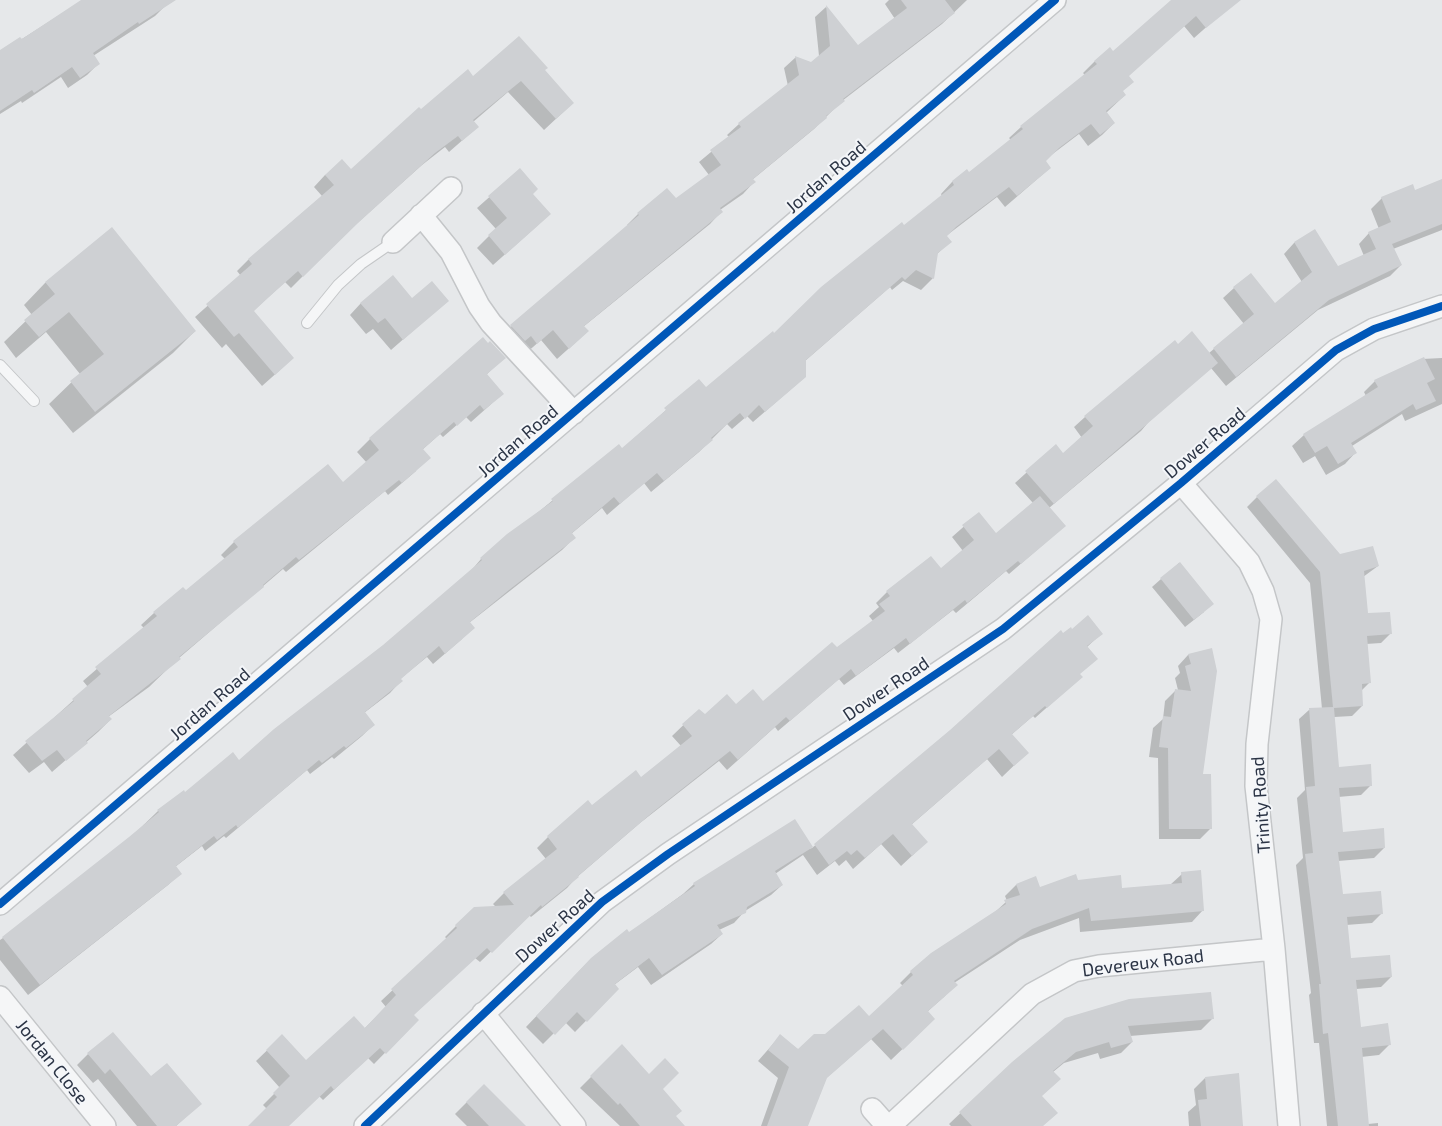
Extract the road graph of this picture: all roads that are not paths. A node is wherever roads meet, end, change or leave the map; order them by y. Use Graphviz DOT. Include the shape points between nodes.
graph roads {
  1 [pos="1055,0"];
  2 [pos="451,188"];
  3 [pos="421,215"];
  4 [pos="393,242"];
  5 [pos="1442,306"];
  6 [pos="306,323"];
  7 [pos="0,364"];
  8 [pos="34,402"];
  9 [pos="574,413"];
  10 [pos="1181,483"];
  11 [pos="0,904"];
  12 [pos="1274,949"];
  13 [pos="0,997"];
  14 [pos="483,1013"];
  15 [pos="872,1109"];
  16 [pos="105,1126"];
  17 [pos="366,1126"];
  18 [pos="575,1126"];
  19 [pos="889,1126"];
  20 [pos="1289,1126"];
  1 -- 9 [label="street, Jordan Road"];
  2 -- 3 [label="street"];
  3 -- 4 [label="street"];
  3 -- 9 [label="street" via="451,252 490,323"];
  4 -- 6 [label="lane" via="338,285"];
  5 -- 10 [label="street, Dower Road" via="1374,329 1336,350"];
  7 -- 8 [label="lane"];
  9 -- 11 [label="street, Jordan Road"];
  10 -- 12 [label="street, Trinity Road" via="1248,562 1263,591 1271,620 1257,744 1256,786"];
  10 -- 14 [label="street, Dower Road" via="1002,629 602,902"];
  12 -- 19 [label="street, Devereux Road" via="1074,971 1032,994"];
  12 -- 20 [label="street, Trinity Road"];
  13 -- 16 [label="street, Jordan Close"];
  14 -- 17 [label="street, Dower Road"];
  14 -- 18 [label="street"];
  15 -- 19 [label="street, Devereux Road"];
}
